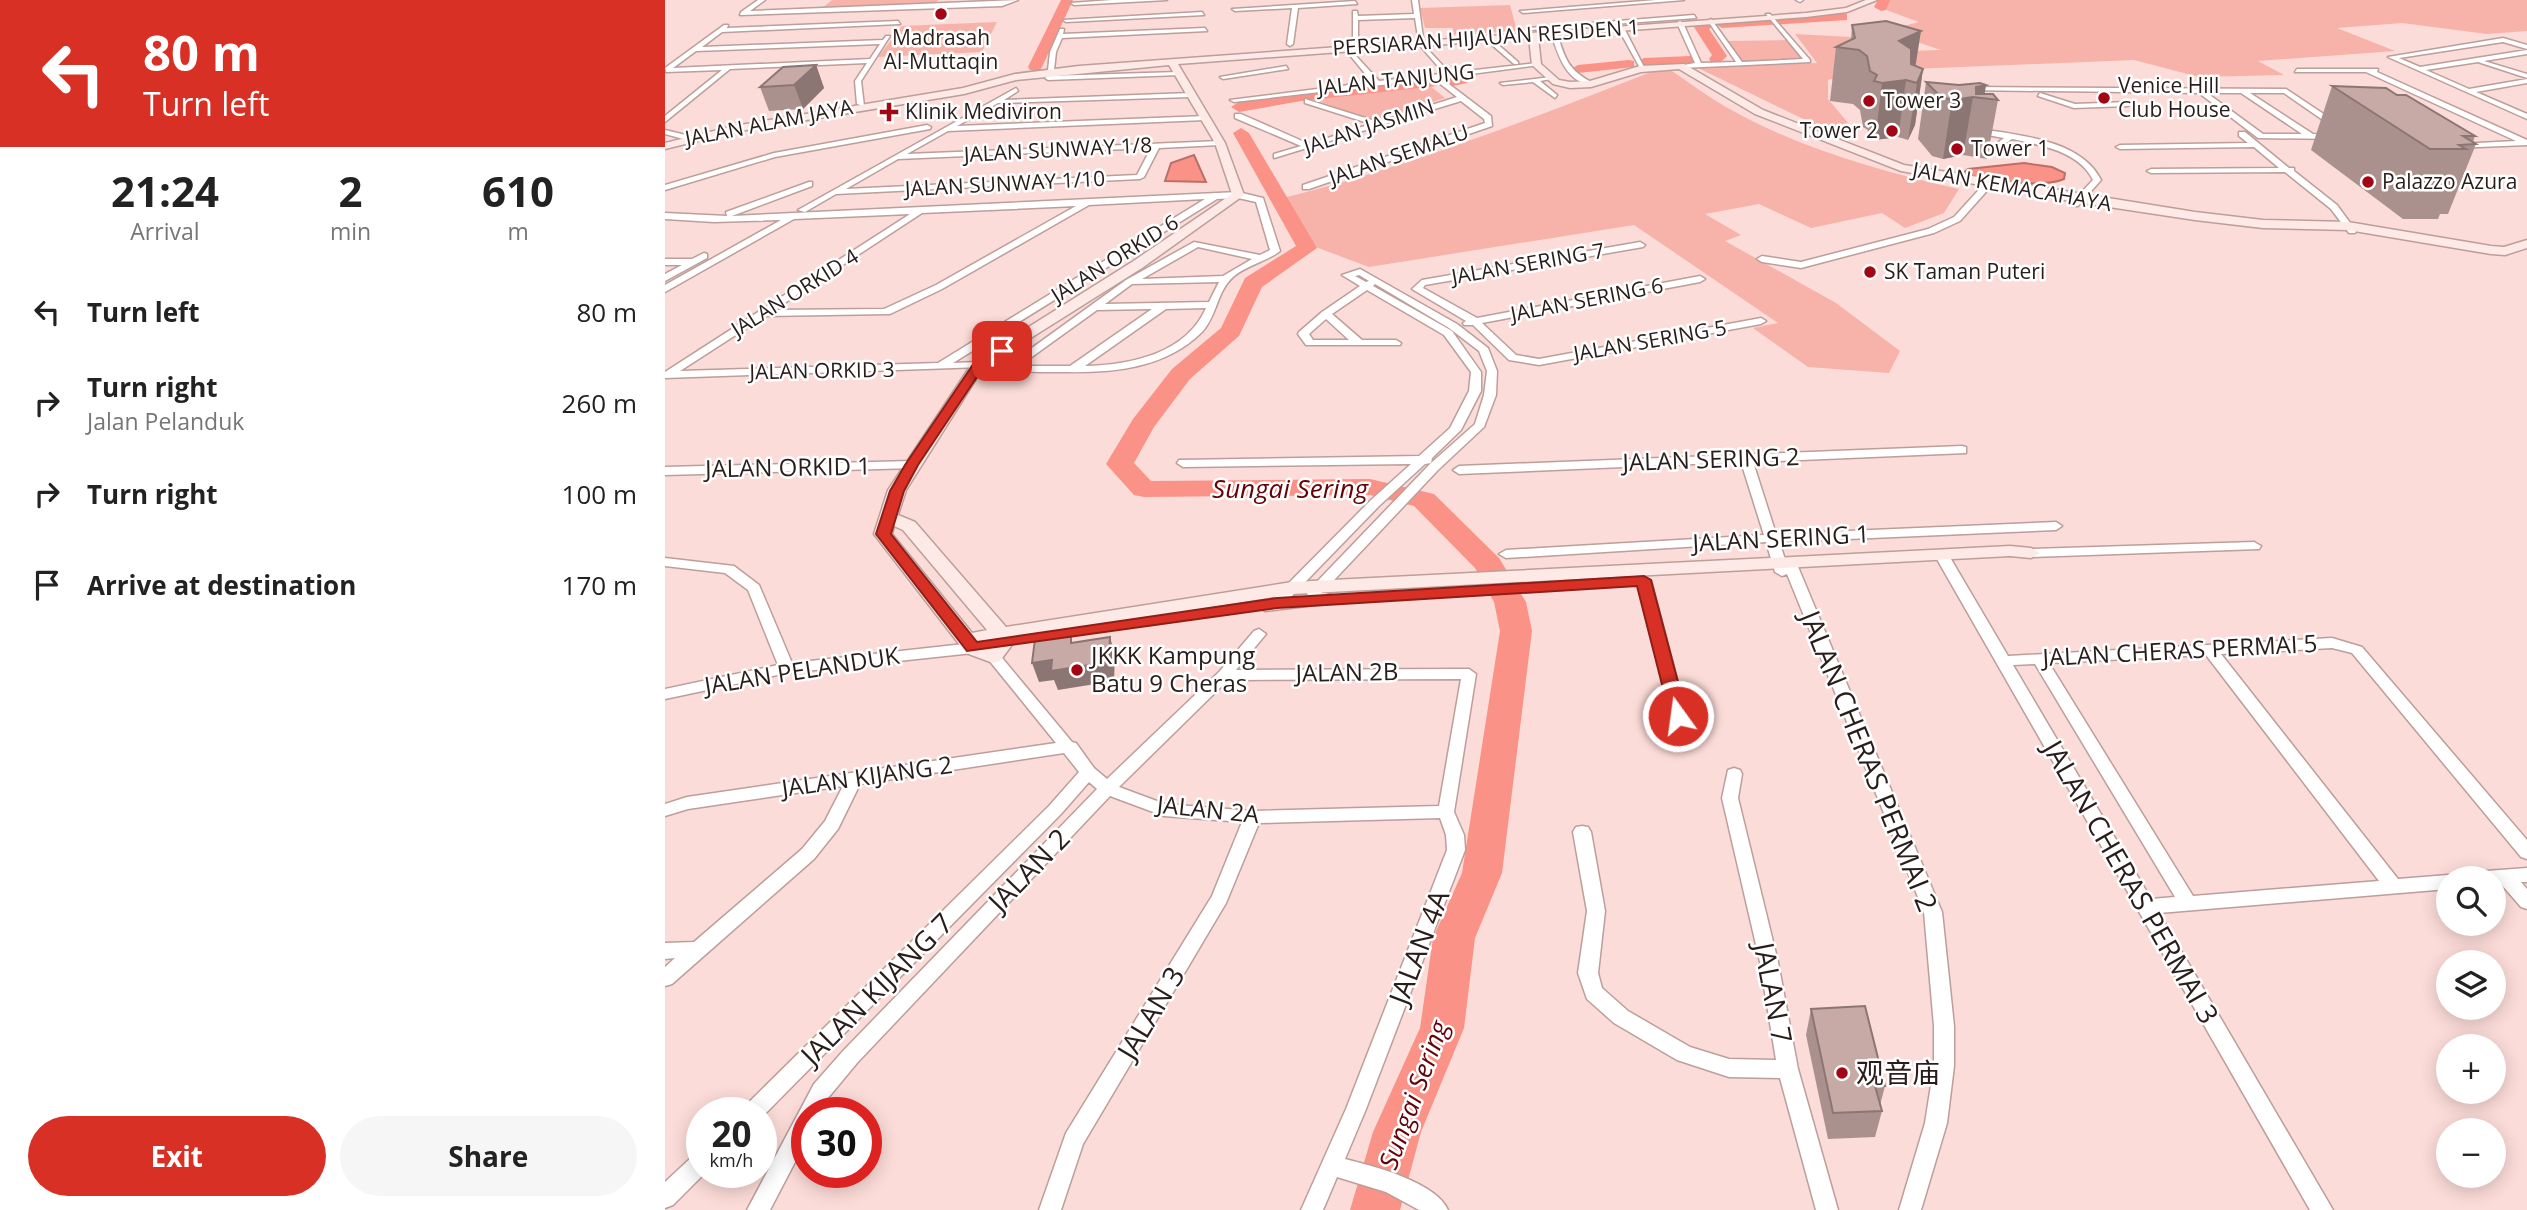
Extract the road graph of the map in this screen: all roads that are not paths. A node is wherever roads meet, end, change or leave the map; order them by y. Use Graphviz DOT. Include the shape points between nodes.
graph roads {
  1 [pos="762,0"];
  2 [pos="825,0"];
  3 [pos="1015,0"];
  4 [pos="1164,0"];
  5 [pos="1415,0"];
  6 [pos="1520,0"];
  7 [pos="1681,0"];
  8 [pos="1863,0"];
  9 [pos="1874,0"];
  10 [pos="1635,1"];
  11 [pos="1075,2"];
  12 [pos="1355,2"];
  13 [pos="949,3"];
  14 [pos="1294,6"];
  15 [pos="909,7"];
  16 [pos="1235,9"];
  17 [pos="812,11"];
  18 [pos="1523,11"];
  19 [pos="1834,11"];
  20 [pos="743,13"];
  21 [pos="1202,14"];
  22 [pos="1417,16"];
  23 [pos="1771,16"];
  24 [pos="1695,17"];
  25 [pos="1355,18"];
  26 [pos="1066,20"];
  27 [pos="1711,21"];
  28 [pos="898,23"];
  29 [pos="1681,23"];
  30 [pos="1621,28"];
  31 [pos="721,30"];
  32 [pos="1205,30"];
  33 [pos="1532,31"];
  34 [pos="1554,33"];
  35 [pos="1059,36"];
  36 [pos="1486,37"];
  37 [pos="1420,40"];
  38 [pos="884,41"];
  39 [pos="1355,41"];
  40 [pos="1290,44"];
  41 [pos="1346,47"];
  42 [pos="2527,47"];
  43 [pos="695,49"];
  44 [pos="2439,50"];
  45 [pos="2527,52"];
  46 [pos="1275,53"];
  47 [pos="2475,60"];
  48 [pos="870,61"];
  49 [pos="1516,62"];
  50 [pos="1537,62"];
  51 [pos="1172,63"];
  52 [pos="1739,63"];
  53 [pos="1699,65"];
  54 [pos="1677,66"];
  55 [pos="729,67"];
  56 [pos="1286,68"];
  57 [pos="1643,68"];
  58 [pos="1079,69"];
  59 [pos="2378,69"];
  60 [pos="2419,69"];
  61 [pos="665,70"];
  62 [pos="1444,70"];
  63 [pos="2367,70"];
  64 [pos="2297,71"];
  65 [pos="1049,74"];
  66 [pos="1434,76"];
  67 [pos="2527,76"];
  68 [pos="1015,77"];
  69 [pos="1223,77"];
  70 [pos="1549,78"];
  71 [pos="1374,80"];
  72 [pos="1535,80"];
  73 [pos="2527,82"];
  74 [pos="1503,83"];
  75 [pos="1591,84"];
  76 [pos="1461,87"];
  77 [pos="1957,89"];
  78 [pos="2187,89"];
  79 [pos="2199,89"];
  80 [pos="1016,90"];
  81 [pos="1300,90"];
  82 [pos="2029,91"];
  83 [pos="2414,91"];
  84 [pos="2244,92"];
  85 [pos="2389,92"];
  86 [pos="2469,92"];
  87 [pos="1190,95"];
  88 [pos="1555,96"];
  89 [pos="1462,98"];
  90 [pos="1234,100"];
  91 [pos="1308,101"];
  92 [pos="996,102"];
  93 [pos="861,104"];
  94 [pos="2127,104"];
  95 [pos="1238,116"];
  96 [pos="2466,116"];
  97 [pos="2526,116"];
  98 [pos="1493,117"];
  99 [pos="2441,117"];
  100 [pos="1205,118"];
  101 [pos="665,120"];
  102 [pos="1377,124"];
  103 [pos="927,127"];
  104 [pos="1966,128"];
  105 [pos="2341,128"];
  106 [pos="947,129"];
  107 [pos="665,132"];
  108 [pos="872,137"];
  109 [pos="2010,137"];
  110 [pos="2311,137"];
  111 [pos="2338,137"];
  112 [pos="687,138"];
  113 [pos="1220,143"];
  114 [pos="2527,143"];
  115 [pos="665,145"];
  116 [pos="2256,145"];
  117 [pos="1156,146"];
  118 [pos="1308,146"];
  119 [pos="2453,146"];
  120 [pos="2120,147"];
  121 [pos="1971,148"];
  122 [pos="1277,156"];
  123 [pos="897,157"];
  124 [pos="2291,170"];
  125 [pos="2151,171"];
  126 [pos="809,184"];
  127 [pos="1987,186"];
  128 [pos="1306,187"];
  129 [pos="665,188"];
  130 [pos="835,192"];
  131 [pos="1138,195"];
  132 [pos="1217,195"];
  133 [pos="1238,195"];
  134 [pos="665,196"];
  135 [pos="2075,201"];
  136 [pos="1089,202"];
  137 [pos="923,209"];
  138 [pos="665,216"];
  139 [pos="775,217"];
  140 [pos="792,217"];
  141 [pos="714,219"];
  142 [pos="2350,229"];
  143 [pos="1184,233"];
  144 [pos="2527,244"];
  145 [pos="1640,245"];
  146 [pos="1275,251"];
  147 [pos="1262,258"];
  148 [pos="1762,259"];
  149 [pos="665,262"];
  150 [pos="694,262"];
  151 [pos="1137,265"];
  152 [pos="1154,269"];
  153 [pos="665,278"];
  154 [pos="1225,279"];
  155 [pos="1699,279"];
  156 [pos="1129,282"];
  157 [pos="665,289"];
  158 [pos="1213,304"];
  159 [pos="1164,305"];
  160 [pos="1072,307"];
  161 [pos="1092,307"];
  162 [pos="764,313"];
  163 [pos="1326,314"];
  164 [pos="1474,321"];
  165 [pos="1761,321"];
  166 [pos="1448,328"];
  167 [pos="1359,343"];
  168 [pos="1396,343"];
  169 [pos="941,365"];
  170 [pos="978,365"];
  171 [pos="1075,368"];
  172 [pos="665,375"];
  173 [pos="1962,450"];
  174 [pos="1746,459"];
  175 [pos="1420,461"];
  176 [pos="1183,463"];
  177 [pos="912,465"];
  178 [pos="1437,465"];
  179 [pos="1459,470"];
  180 [pos="665,471"];
  181 [pos="890,518"];
  182 [pos="2056,526"];
  183 [pos="1771,538"];
  184 [pos="2254,546"];
  185 [pos="2031,553"];
  186 [pos="1506,554"];
  187 [pos="1944,558"];
  188 [pos="665,562"];
  189 [pos="1786,567"];
  190 [pos="1539,580"];
  191 [pos="1644,580"];
  192 [pos="1307,591"];
  193 [pos="1259,634"];
  194 [pos="970,644"];
  195 [pos="999,644"];
  196 [pos="2210,649"];
  197 [pos="2039,659"];
  198 [pos="2003,661"];
  199 [pos="787,668"];
  200 [pos="1469,674"];
  201 [pos="1224,675"];
  202 [pos="665,694"];
  203 [pos="1684,736"];
  204 [pos="1070,747"];
  205 [pos="1088,772"];
  206 [pos="1734,774"];
  207 [pos="854,780"];
  208 [pos="1107,789"];
  209 [pos="665,810"];
  210 [pos="1446,812"];
  211 [pos="1253,817"];
  212 [pos="1582,832"];
  213 [pos="2527,852"];
  214 [pos="2527,875"];
  215 [pos="2506,877"];
  216 [pos="2436,883"];
  217 [pos="2393,886"];
  218 [pos="2527,902"];
  219 [pos="2188,903"];
  220 [pos="2145,907"];
  221 [pos="698,949"];
  222 [pos="665,951"];
  223 [pos="665,978"];
  224 [pos="1788,1069"];
  225 [pos="768,1097"];
  226 [pos="818,1097"];
  227 [pos="791,1147"];
  228 [pos="1331,1165"];
  229 [pos="686,1177"];
  230 [pos="665,1197"];
  231 [pos="758,1210"];
  232 [pos="1050,1210"];
  233 [pos="1312,1210"];
  234 [pos="1437,1210"];
  235 [pos="1827,1210"];
  236 [pos="1910,1210"];
  237 [pos="2321,1210"];
  1 -- 20 [label="street"];
  2 -- 17 [label="street"];
  3 -- 13 [label="street"];
  4 -- 11 [label="street"];
  5 -- 22 [label="street"];
  6 -- 18 [label="street"];
  7 -- 10 [label="street"];
  8 -- 19 [label="street, PERSIARAN HIJAUAN RESIDEN 1"];
  9 -- 19 [label="street, PERSIARAN HIJAUAN RESIDEN 1"];
  10 -- 18 [label="street"];
  11 -- 26 [label="street"];
  12 -- 14 [label="street"];
  12 -- 25 [label="street"];
  13 -- 15 [label="street"];
  14 -- 16 [label="street"];
  14 -- 40 [label="street"];
  15 -- 17 [label="street"];
  15 -- 28 [label="street"];
  17 -- 20 [label="street"];
  18 -- 33 [label="street"];
  19 -- 23 [label="street, PERSIARAN HIJAUAN RESIDEN 1"];
  20 -- 31 [label="street"];
  21 -- 26 [label="street"];
  22 -- 25 [label="street"];
  22 -- 37 [label="street"];
  23 -- 27 [label="street, PERSIARAN HIJAUAN RESIDEN 1"];
  23 -- 52 [label="street" via="1808,61"];
  24 -- 33 [label="street"];
  25 -- 39 [label="street"];
  26 -- 35 [label="street"];
  27 -- 29 [label="street, PERSIARAN HIJAUAN RESIDEN 1"];
  27 -- 52 [label="street"];
  28 -- 31 [label="street"];
  28 -- 38 [label="street"];
  29 -- 30 [label="street, PERSIARAN HIJAUAN RESIDEN 1"];
  29 -- 53 [label="street"];
  30 -- 34 [label="street, PERSIARAN HIJAUAN RESIDEN 1"];
  30 -- 57 [label="street"];
  31 -- 43 [label="street"];
  32 -- 35 [label="street"];
  33 -- 34 [label="street, PERSIARAN HIJAUAN RESIDEN 1"];
  33 -- 36 [label="street, PERSIARAN HIJAUAN RESIDEN 1"];
  33 -- 50 [label="street"];
  34 -- 75 [label="street" via="1570,74"];
  35 -- 65 [label="street"];
  36 -- 37 [label="street, PERSIARAN HIJAUAN RESIDEN 1"];
  36 -- 49 [label="street"];
  37 -- 41 [label="street, PERSIARAN HIJAUAN RESIDEN 1"];
  37 -- 62 [label="street"];
  38 -- 43 [label="street"];
  38 -- 48 [label="street"];
  41 -- 46 [label="street, PERSIARAN HIJAUAN RESIDEN 1"];
  41 -- 71 [label="street"];
  42 -- 44 [label="street" via="2503,40"];
  43 -- 61 [label="street"];
  44 -- 47 [label="street"];
  44 -- 60 [label="street" via="2391,57"];
  45 -- 47 [label="street"];
  46 -- 51 [label="street, PERSIARAN HIJAUAN RESIDEN 1"];
  46 -- 56 [label="street, JALAN TANJUNG"];
  47 -- 60 [label="street"];
  47 -- 67 [label="street"];
  48 -- 55 [label="street"];
  48 -- 93 [label="street" via="858,81"];
  49 -- 50 [label="street"];
  49 -- 62 [label="street"];
  50 -- 66 [label="street, JALAN TANJUNG"];
  50 -- 70 [label="street"];
  51 -- 58 [label="street, JALAN ALAM JAYA"];
  51 -- 65 [label="street, JALAN ALAM JAYA"];
  51 -- 65 [label="street"];
  51 -- 87 [label="street"];
  52 -- 53 [label="street"];
  53 -- 54 [label="street"];
  54 -- 57 [label="street"];
  54 -- 127 [label="street, JALAN KEMACAHAYA" via="1749,107 1826,141 1901,168"];
  54 -- 127 [label="street, JALAN KEMACAHAYA" via="1707,92 1747,115 1849,157 1896,172"];
  55 -- 61 [label="street"];
  55 -- 101 [label="street"];
  56 -- 69 [label="street"];
  56 -- 81 [label="street, JALAN TANJUNG"];
  57 -- 75 [label="street"];
  58 -- 65 [label="street"];
  58 -- 68 [label="street, JALAN ALAM JAYA"];
  59 -- 63 [label="street"];
  60 -- 86 [label="street"];
  62 -- 71 [label="street"];
  63 -- 64 [label="street"];
  63 -- 83 [label="street"];
  65 -- 68 [label="street"];
  65 -- 93 [label="street, JALAN ALAM JAYA"];
  66 -- 71 [label="street, JALAN TANJUNG"];
  66 -- 89 [label="street"];
  68 -- 115 [label="street, JALAN ALAM JAYA" via="964,91"];
  70 -- 72 [label="street"];
  70 -- 75 [label="street" via="1570,85"];
  71 -- 81 [label="street, JALAN TANJUNG"];
  72 -- 74 [label="street"];
  72 -- 88 [label="street"];
  73 -- 86 [label="street"];
  76 -- 98 [label="street"];
  77 -- 82 [label="street"];
  78 -- 79 [label="street"];
  78 -- 82 [label="street"];
  78 -- 116 [label="street"];
  79 -- 84 [label="street"];
  79 -- 110 [label="street" via="2258,135"];
  80 -- 92 [label="street"];
  81 -- 90 [label="street"];
  82 -- 94 [label="street" via="2074,106"];
  83 -- 85 [label="street"];
  83 -- 96 [label="street"];
  84 -- 105 [label="street" via="2286,91"];
  84 -- 110 [label="street"];
  86 -- 97 [label="street"];
  87 -- 92 [label="street"];
  87 -- 100 [label="street"];
  89 -- 98 [label="street"];
  89 -- 102 [label="street, JALAN JASMIN"];
  91 -- 102 [label="street"];
  92 -- 106 [label="street"];
  93 -- 112 [label="street, JALAN ALAM JAYA"];
  95 -- 118 [label="street"];
  96 -- 99 [label="street"];
  96 -- 114 [label="street"];
  98 -- 128 [label="street, JALAN SEMALU" via="1489,124"];
  100 -- 106 [label="street"];
  100 -- 113 [label="street"];
  102 -- 118 [label="street, JALAN JASMIN"];
  103 -- 108 [label="street"];
  104 -- 109 [label="street"];
  106 -- 123 [label="street"];
  107 -- 112 [label="street"];
  108 -- 129 [label="street" via="774,155"];
  108 -- 134 [label="street" via="876,142 776,161"];
  109 -- 121 [label="street" via="1998,146"];
  109 -- 135 [label="street" via="2050,146 2088,163 2097,180"];
  110 -- 111 [label="street"];
  112 -- 115 [label="street, JALAN ALAM JAYA"];
  113 -- 117 [label="street, JALAN SUNWAY 1/8"];
  113 -- 133 [label="street"];
  114 -- 119 [label="street"];
  116 -- 120 [label="street"];
  116 -- 124 [label="street"];
  117 -- 123 [label="street, JALAN SUNWAY 1/8"];
  117 -- 130 [label="street, JALAN SUNWAY 1/10" via="1140,177"];
  118 -- 122 [label="street, JALAN JASMIN"];
  123 -- 130 [label="street"];
  124 -- 125 [label="street"];
  124 -- 142 [label="street" via="2334,207"];
  126 -- 141 [label="street"];
  127 -- 135 [label="street, JALAN KEMACAHAYA"];
  127 -- 148 [label="street" via="1957,219 1931,231 1801,265"];
  130 -- 131 [label="street" via="801,211"];
  132 -- 133 [label="street"];
  132 -- 136 [label="street"];
  132 -- 169 [label="street, JALAN ORKID 6"];
  133 -- 143 [label="street"];
  133 -- 146 [label="street" via="1260,200"];
  135 -- 142 [label="street, JALAN KEMACAHAYA" via="2249,228"];
  136 -- 137 [label="street"];
  136 -- 162 [label="street" via="886,312"];
  137 -- 140 [label="street"];
  137 -- 162 [label="street, JALAN ORKID 4"];
  138 -- 141 [label="street"];
  139 -- 140 [label="street"];
  139 -- 141 [label="street"];
  139 -- 150 [label="street"];
  140 -- 157 [label="street"];
  142 -- 144 [label="street, JALAN KEMACAHAYA" via="2491,250"];
  143 -- 146 [label="street"];
  143 -- 151 [label="street"];
  145 -- 164 [label="street, JALAN SERING 7" via="1417,285"];
  146 -- 147 [label="street"];
  147 -- 152 [label="street" via="1197,244"];
  147 -- 154 [label="street"];
  149 -- 150 [label="street"];
  150 -- 153 [label="street"];
  151 -- 152 [label="street"];
  151 -- 160 [label="street"];
  152 -- 156 [label="street"];
  154 -- 156 [label="street"];
  154 -- 158 [label="street"];
  155 -- 164 [label="street, JALAN SERING 6"];
  156 -- 161 [label="street"];
  158 -- 159 [label="street"];
  158 -- 171 [label="street" via="1200,328 1163,356 1129,367"];
  159 -- 161 [label="street"];
  159 -- 171 [label="street"];
  160 -- 161 [label="street"];
  160 -- 170 [label="street"];
  161 -- 171 [label="street" via="1016,363 1026,369"];
  162 -- 172 [label="street, JALAN ORKID 4"];
  163 -- 166 [label="street" via="1369,285"];
  163 -- 167 [label="street"];
  163 -- 167 [label="street" via="1303,334 1310,343"];
  164 -- 165 [label="street, JALAN SERING 5" via="1513,358 1539,362"];
  164 -- 166 [label="street, JALAN SERING 6"];
  166 -- 175 [label="street" via="1476,372 1475,391 1455,430"];
  166 -- 178 [label="street" via="1484,351 1492,372 1480,425"];
  167 -- 168 [label="street"];
  169 -- 170 [label="street, JALAN ORKID 3"];
  169 -- 172 [label="street, JALAN ORKID 3"];
  170 -- 177 [label="street"];
  173 -- 174 [label="street, JALAN SERING 2"];
  174 -- 179 [label="street, JALAN SERING 2"];
  174 -- 183 [label="street, JALAN CHERAS PERMAI 2"];
  175 -- 176 [label="street"];
  175 -- 178 [label="street"];
  175 -- 192 [label="street" via="1375,503"];
  177 -- 180 [label="street, JALAN ORKID 1"];
  177 -- 181 [label="street" via="897,491"];
  178 -- 192 [label="street"];
  181 -- 194 [label="street" via="883,534"];
  181 -- 195 [label="street" via="909,526"];
  182 -- 183 [label="street, JALAN SERING 1"];
  183 -- 186 [label="street, JALAN SERING 1"];
  183 -- 189 [label="street, JALAN CHERAS PERMAI 2"];
  184 -- 185 [label="street"];
  185 -- 187 [label="street" via="2014,559"];
  187 -- 189 [label="street"];
  187 -- 198 [label="street, JALAN CHERAS PERMAI 3"];
  188 -- 199 [label="street" via="729,569 754,588"];
  189 -- 190 [label="street"];
  189 -- 191 [label="street"];
  189 -- 236 [label="street, JALAN CHERAS PERMAI 2" via="1933,912 1944,1066 1936,1123"];
  190 -- 191 [label="street"];
  190 -- 192 [label="street"];
  191 -- 203 [label="street"];
  192 -- 195 [label="street"];
  192 -- 195 [label="street" via="1277,603"];
  193 -- 201 [label="street, JALAN 2"];
  194 -- 195 [label="street"];
  194 -- 199 [label="street, JALAN PELANDUK"];
  195 -- 204 [label="street, JALAN 2A"];
  196 -- 197 [label="street, JALAN CHERAS PERMAI 5"];
  196 -- 213 [label="street, JALAN CHERAS PERMAI 5" via="2332,643 2357,650"];
  196 -- 217 [label="street"];
  197 -- 198 [label="street, JALAN CHERAS PERMAI 5"];
  197 -- 219 [label="street"];
  198 -- 220 [label="street, JALAN CHERAS PERMAI 3"];
  199 -- 202 [label="street, JALAN PELANDUK"];
  200 -- 201 [label="street, JALAN 2B"];
  200 -- 210 [label="street, JALAN 4A"];
  201 -- 208 [label="street, JALAN 2"];
  204 -- 205 [label="street, JALAN 2A"];
  204 -- 207 [label="street, JALAN KIJANG 2"];
  205 -- 208 [label="street, JALAN 2A"];
  205 -- 225 [label="street, JALAN KIJANG 7"];
  206 -- 224 [label="street, JALAN 7" via="1730,798 1769,962"];
  207 -- 209 [label="street, JALAN KIJANG 2"];
  207 -- 221 [label="street" via="832,825 808,854"];
  208 -- 211 [label="street, JALAN 2A" via="1164,810"];
  208 -- 226 [label="street, JALAN 2"];
  210 -- 211 [label="street, JALAN 2A"];
  210 -- 228 [label="street, JALAN 4A" via="1456,850"];
  211 -- 232 [label="street, JALAN 3" via="1220,898 1075,1140"];
  212 -- 224 [label="street" via="1596,911 1588,973 1594,993 1621,1017 1684,1054 1729,1068"];
  214 -- 215 [label="street"];
  215 -- 218 [label="street"];
  216 -- 217 [label="street"];
  217 -- 219 [label="street"];
  219 -- 220 [label="street"];
  220 -- 237 [label="street, JALAN CHERAS PERMAI 3"];
  221 -- 222 [label="street"];
  221 -- 223 [label="street"];
  224 -- 235 [label="street, JALAN 7"];
  227 -- 231 [label="street, JALAN 2"];
  228 -- 233 [label="street, JALAN 4A"];
  228 -- 234 [label="street" via="1399,1186 1420,1195"];
  229 -- 230 [label="street"];
}
